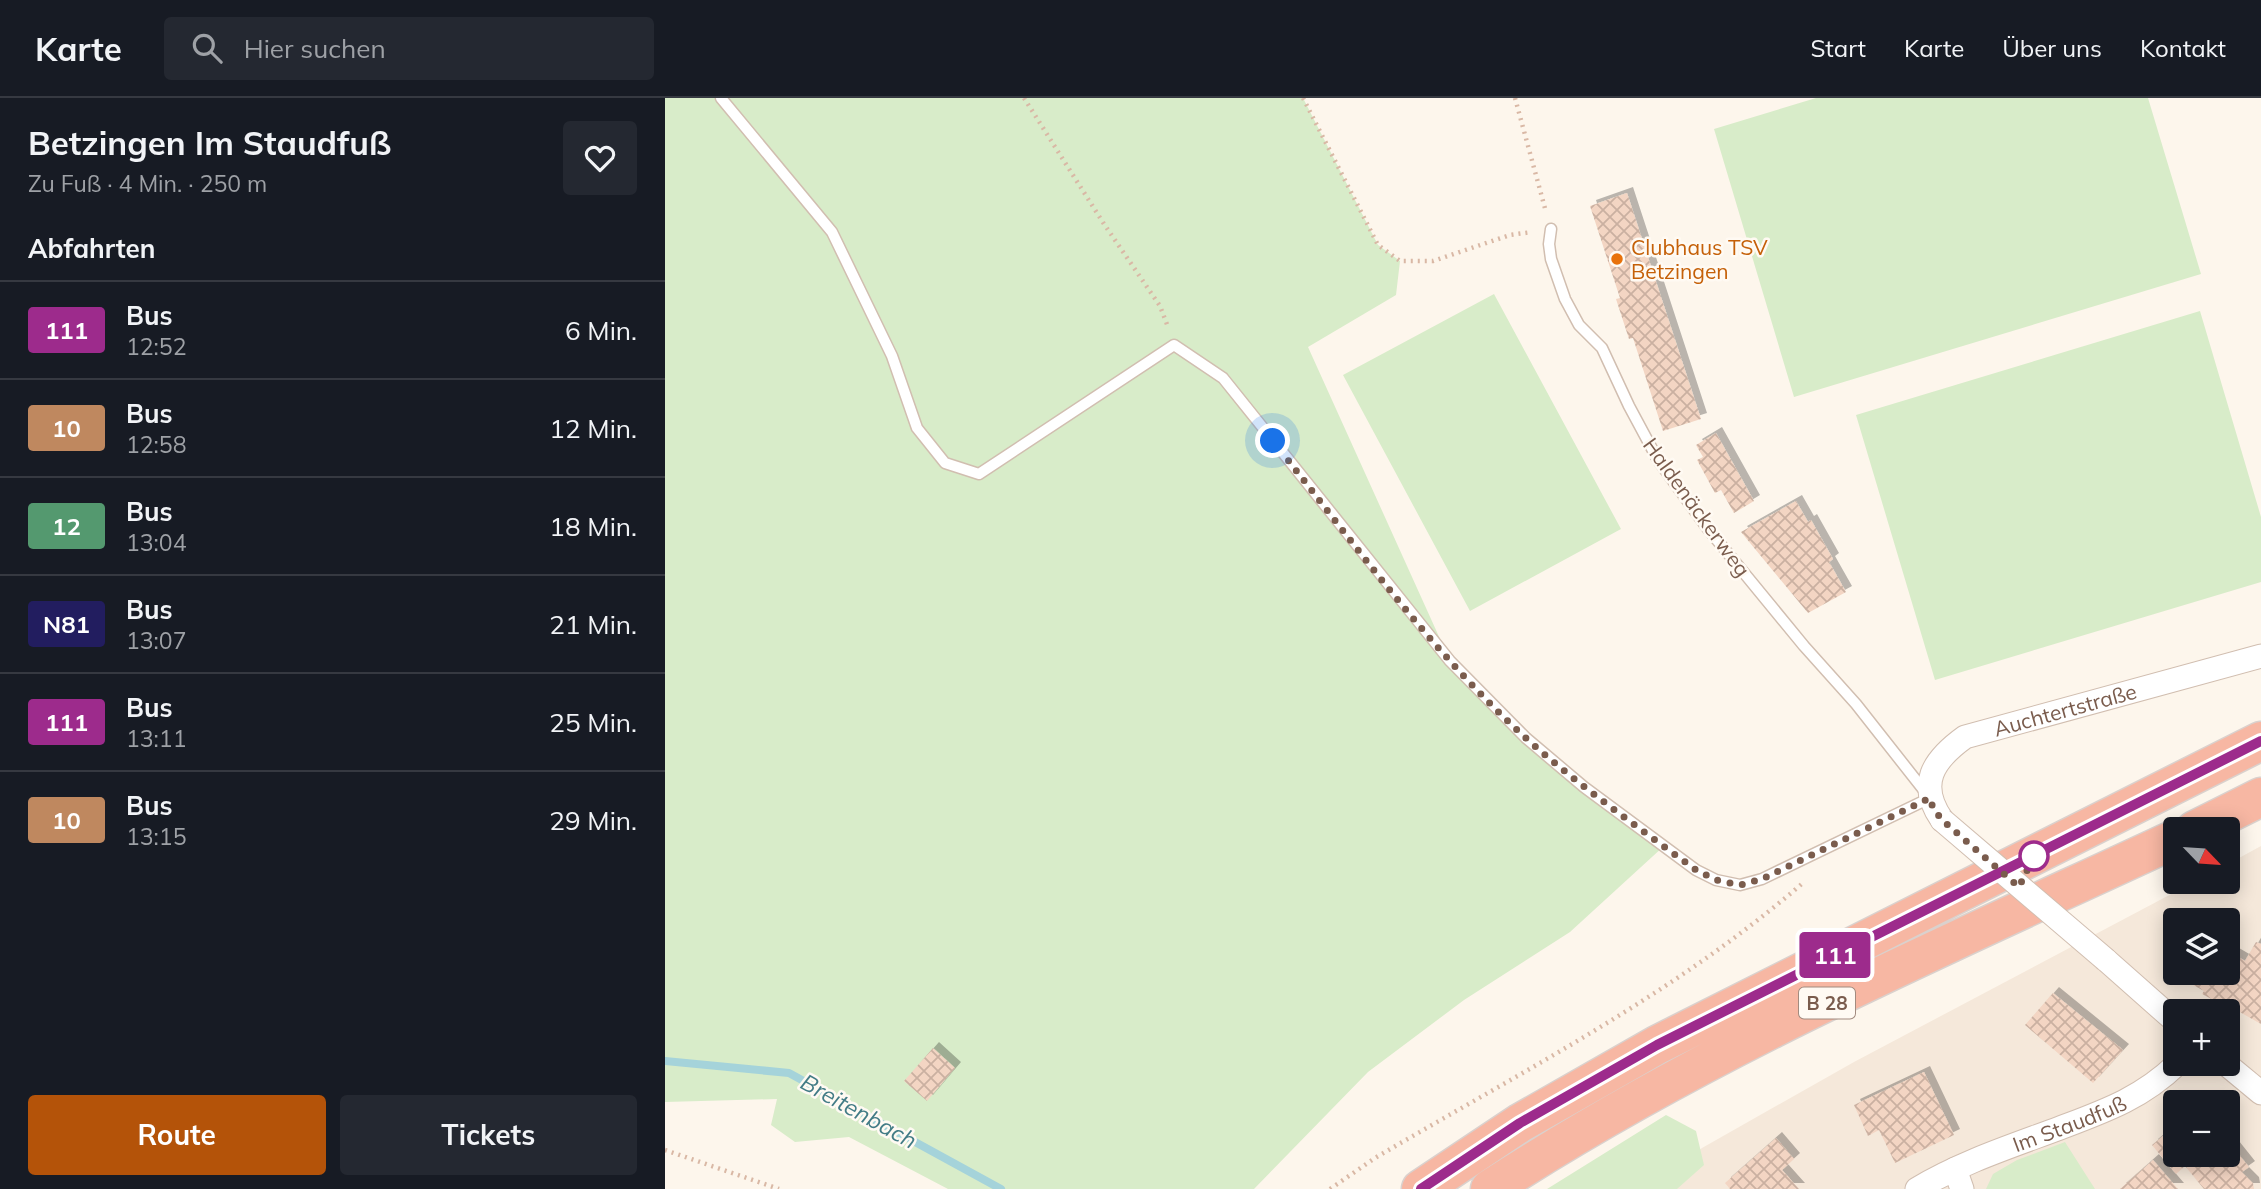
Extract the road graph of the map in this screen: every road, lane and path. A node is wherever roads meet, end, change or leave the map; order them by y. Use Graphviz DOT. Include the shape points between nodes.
graph roads {
  1 [pos="721,98"];
  2 [pos="1024,98"];
  3 [pos="1303,98"];
  4 [pos="1515,98"];
  5 [pos="1551,229"];
  6 [pos="1174,345"];
  7 [pos="2261,656"];
  8 [pos="2261,741"];
  9 [pos="2261,797"];
  10 [pos="1930,798"];
  11 [pos="2221,817"];
  12 [pos="2163,845"];
  13 [pos="1806,880"];
  14 [pos="2163,1010"];
  15 [pos="2163,1076"];
  16 [pos="2240,1076"];
  17 [pos="2261,1093"];
  18 [pos="665,1150"];
  19 [pos="1959,1179"];
  20 [pos="779,1189"];
  21 [pos="1330,1189"];
  22 [pos="1421,1189"];
  23 [pos="1490,1189"];
  24 [pos="1917,1189"];
  1 -- 6 [label="lane" via="832,232 892,356 917,428 945,463 979,474"];
  2 -- 6 [label="path" via="1160,306"];
  3 -- 5 [label="path" via="1378,245 1400,261 1433,261 1510,235"];
  4 -- 5 [label="path"];
  5 -- 10 [label="lane, Haldenäckerweg" via="1551,259 1565,299 1579,325 1602,348 1658,460 1709,529"];
  6 -- 10 [label="lane" via="1223,378 1450,661 1526,738 1696,870 1740,885 1762,879"];
  7 -- 10 [label="street, Auchtertstraße" via="1965,737 1933,768"];
  8 -- 22 [label="highway, B 28" via="1657,1045 1520,1123"];
  9 -- 11 [label="highway"];
  10 -- 14 [label="street, bridge" via="1942,820"];
  12 -- 23 [label="highway, B 28" via="1728,1053 1605,1118"];
  13 -- 21 [label="path" via="1737,937 1658,992"];
  15 -- 19 [label="street, Im Staudfuß" via="2127,1102"];
  16 -- 17 [label="street"];
  18 -- 20 [label="path"];
  19 -- 24 [label="street, Im Staudfuß"];
}
